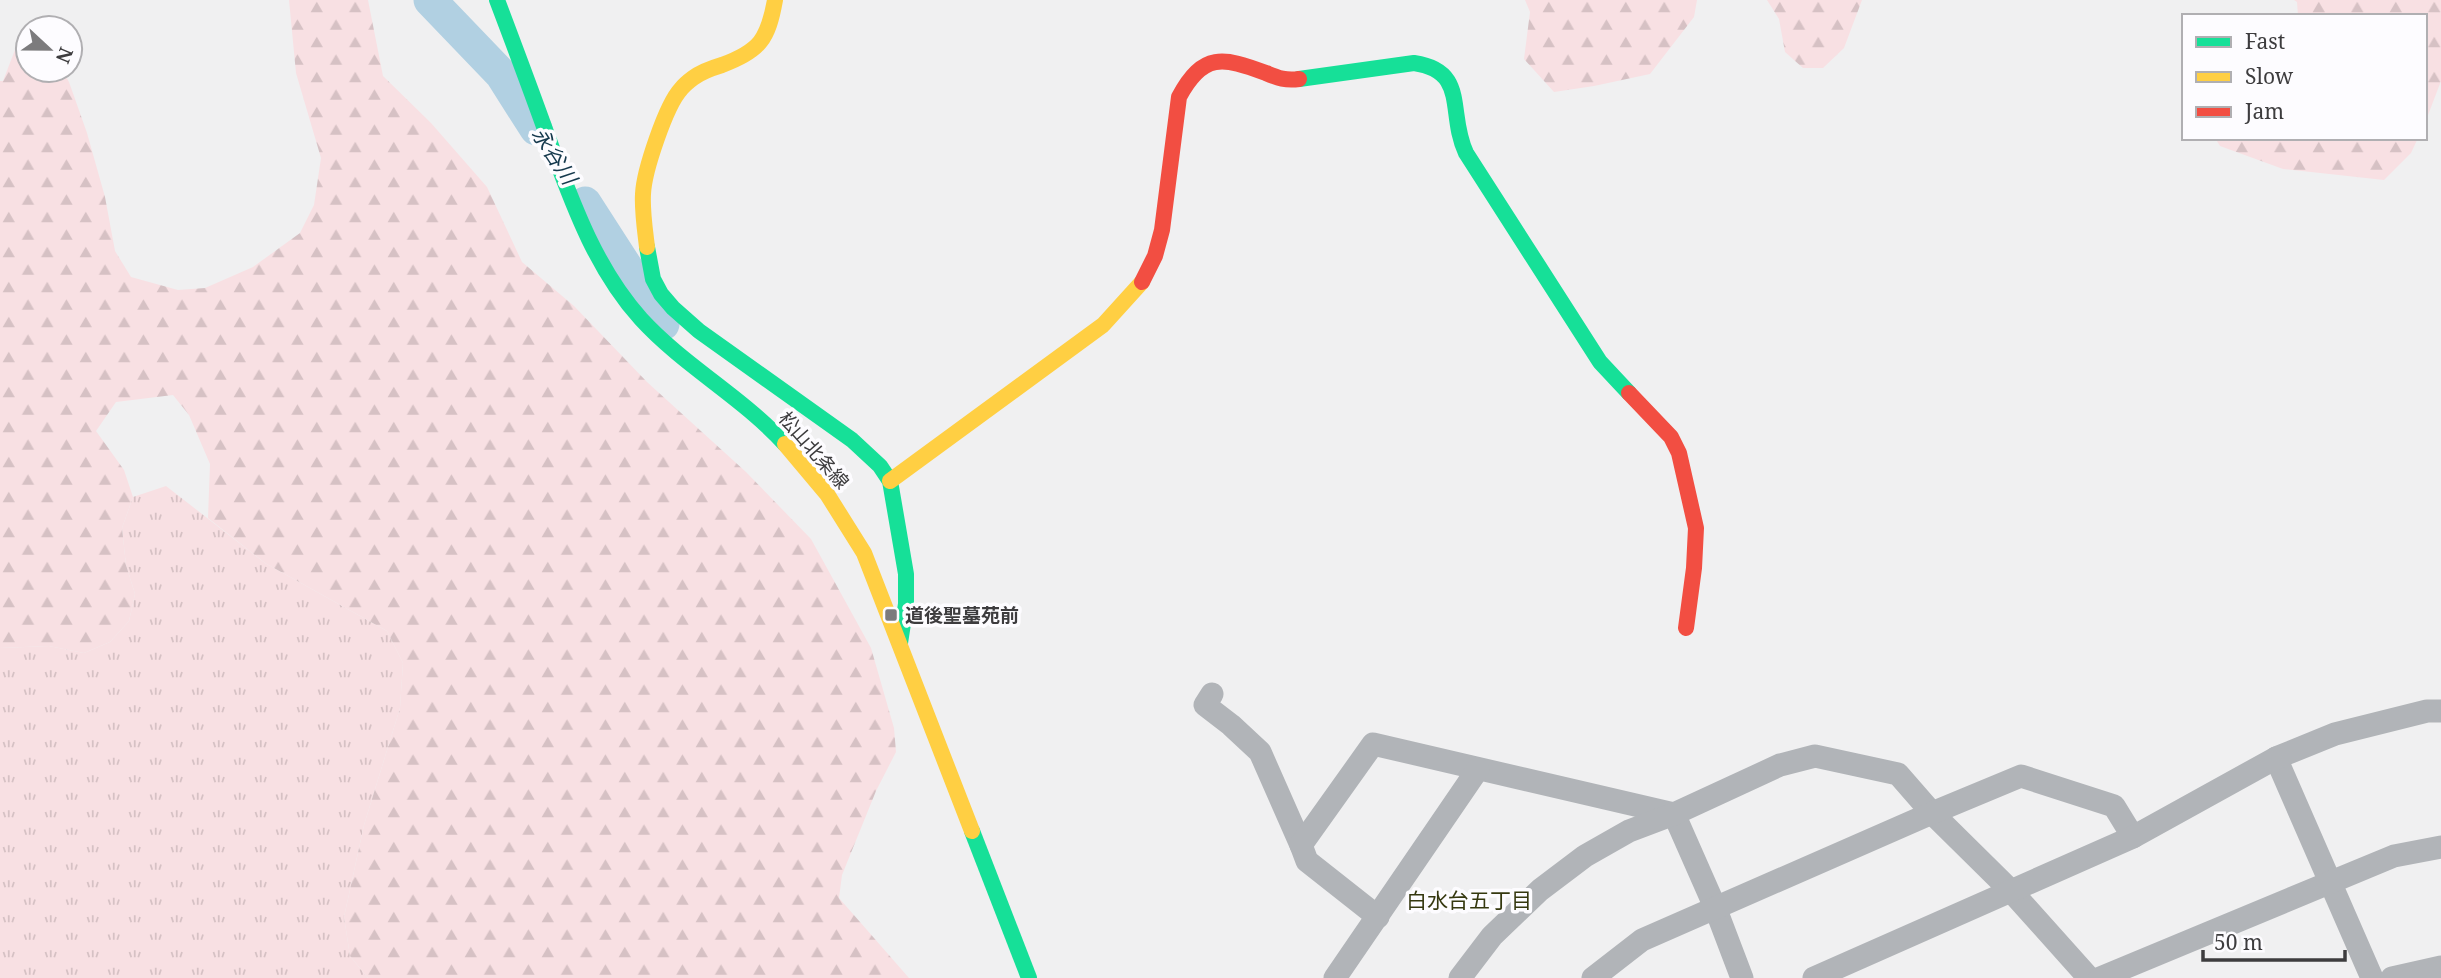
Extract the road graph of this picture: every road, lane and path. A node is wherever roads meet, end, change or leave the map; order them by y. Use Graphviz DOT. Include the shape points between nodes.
graph roads {
  1 [pos="497,0"];
  2 [pos="775,0"];
  3 [pos="890,481"];
  4 [pos="1686,628"];
  5 [pos="900,643"];
  6 [pos="1212,694"];
  7 [pos="2441,711"];
  8 [pos="2276,758"];
  9 [pos="1478,769"];
  10 [pos="1932,813"];
  11 [pos="1675,814"];
  12 [pos="2133,837"];
  13 [pos="1301,845"];
  14 [pos="2441,847"];
  15 [pos="2329,881"];
  16 [pos="2012,892"];
  17 [pos="1715,907"];
  18 [pos="1378,917"];
  19 [pos="2439,971"];
  20 [pos="1029,978"];
  21 [pos="1335,978"];
  22 [pos="1460,978"];
  23 [pos="1593,978"];
  24 [pos="1742,978"];
  25 [pos="1814,978"];
  26 [pos="2089,978"];
  27 [pos="2100,978"];
  28 [pos="2372,978"];
  29 [pos="2392,978"];
  1 -- 5 [label="street, 松山北条線" via="568,192 603,268 654,333 778,436 828,496 864,553"];
  2 -- 3 [label="street" via="771,26 759,45 743,57 695,76 670,105 643,191 653,281 699,331 866,452"];
  3 -- 4 [label="street" via="1103,325 1141,283 1162,230 1179,97 1203,65 1221,61 1242,64 1287,80 1414,63 1429,65 1444,71 1451,82 1457,128 1466,153 1574,323 1601,362 1671,437 1679,453 1696,528"];
  3 -- 5 [label="street" via="906,574"];
  5 -- 20 [label="street, 松山北条線"];
  6 -- 13 [label="street" via="1205,705 1260,752"];
  7 -- 8 [label="street" via="2335,734"];
  8 -- 12 [label="street"];
  8 -- 15 [label="street"];
  9 -- 11 [label="street"];
  9 -- 13 [label="street" via="1373,744"];
  9 -- 18 [label="street"];
  10 -- 11 [label="street" via="1898,774 1815,756 1780,765"];
  10 -- 12 [label="street" via="2021,776 2114,806"];
  10 -- 16 [label="street"];
  10 -- 17 [label="street"];
  11 -- 17 [label="street"];
  11 -- 22 [label="street" via="1629,831 1540,890 1492,936"];
  12 -- 16 [label="street"];
  13 -- 18 [label="street" via="1307,861"];
  14 -- 15 [label="street" via="2394,856"];
  15 -- 27 [label="street"];
  15 -- 28 [label="street"];
  16 -- 25 [label="street"];
  16 -- 26 [label="street"];
  17 -- 23 [label="street" via="1642,940"];
  17 -- 24 [label="street"];
  18 -- 21 [label="street"];
  19 -- 29 [label="street"];
}
